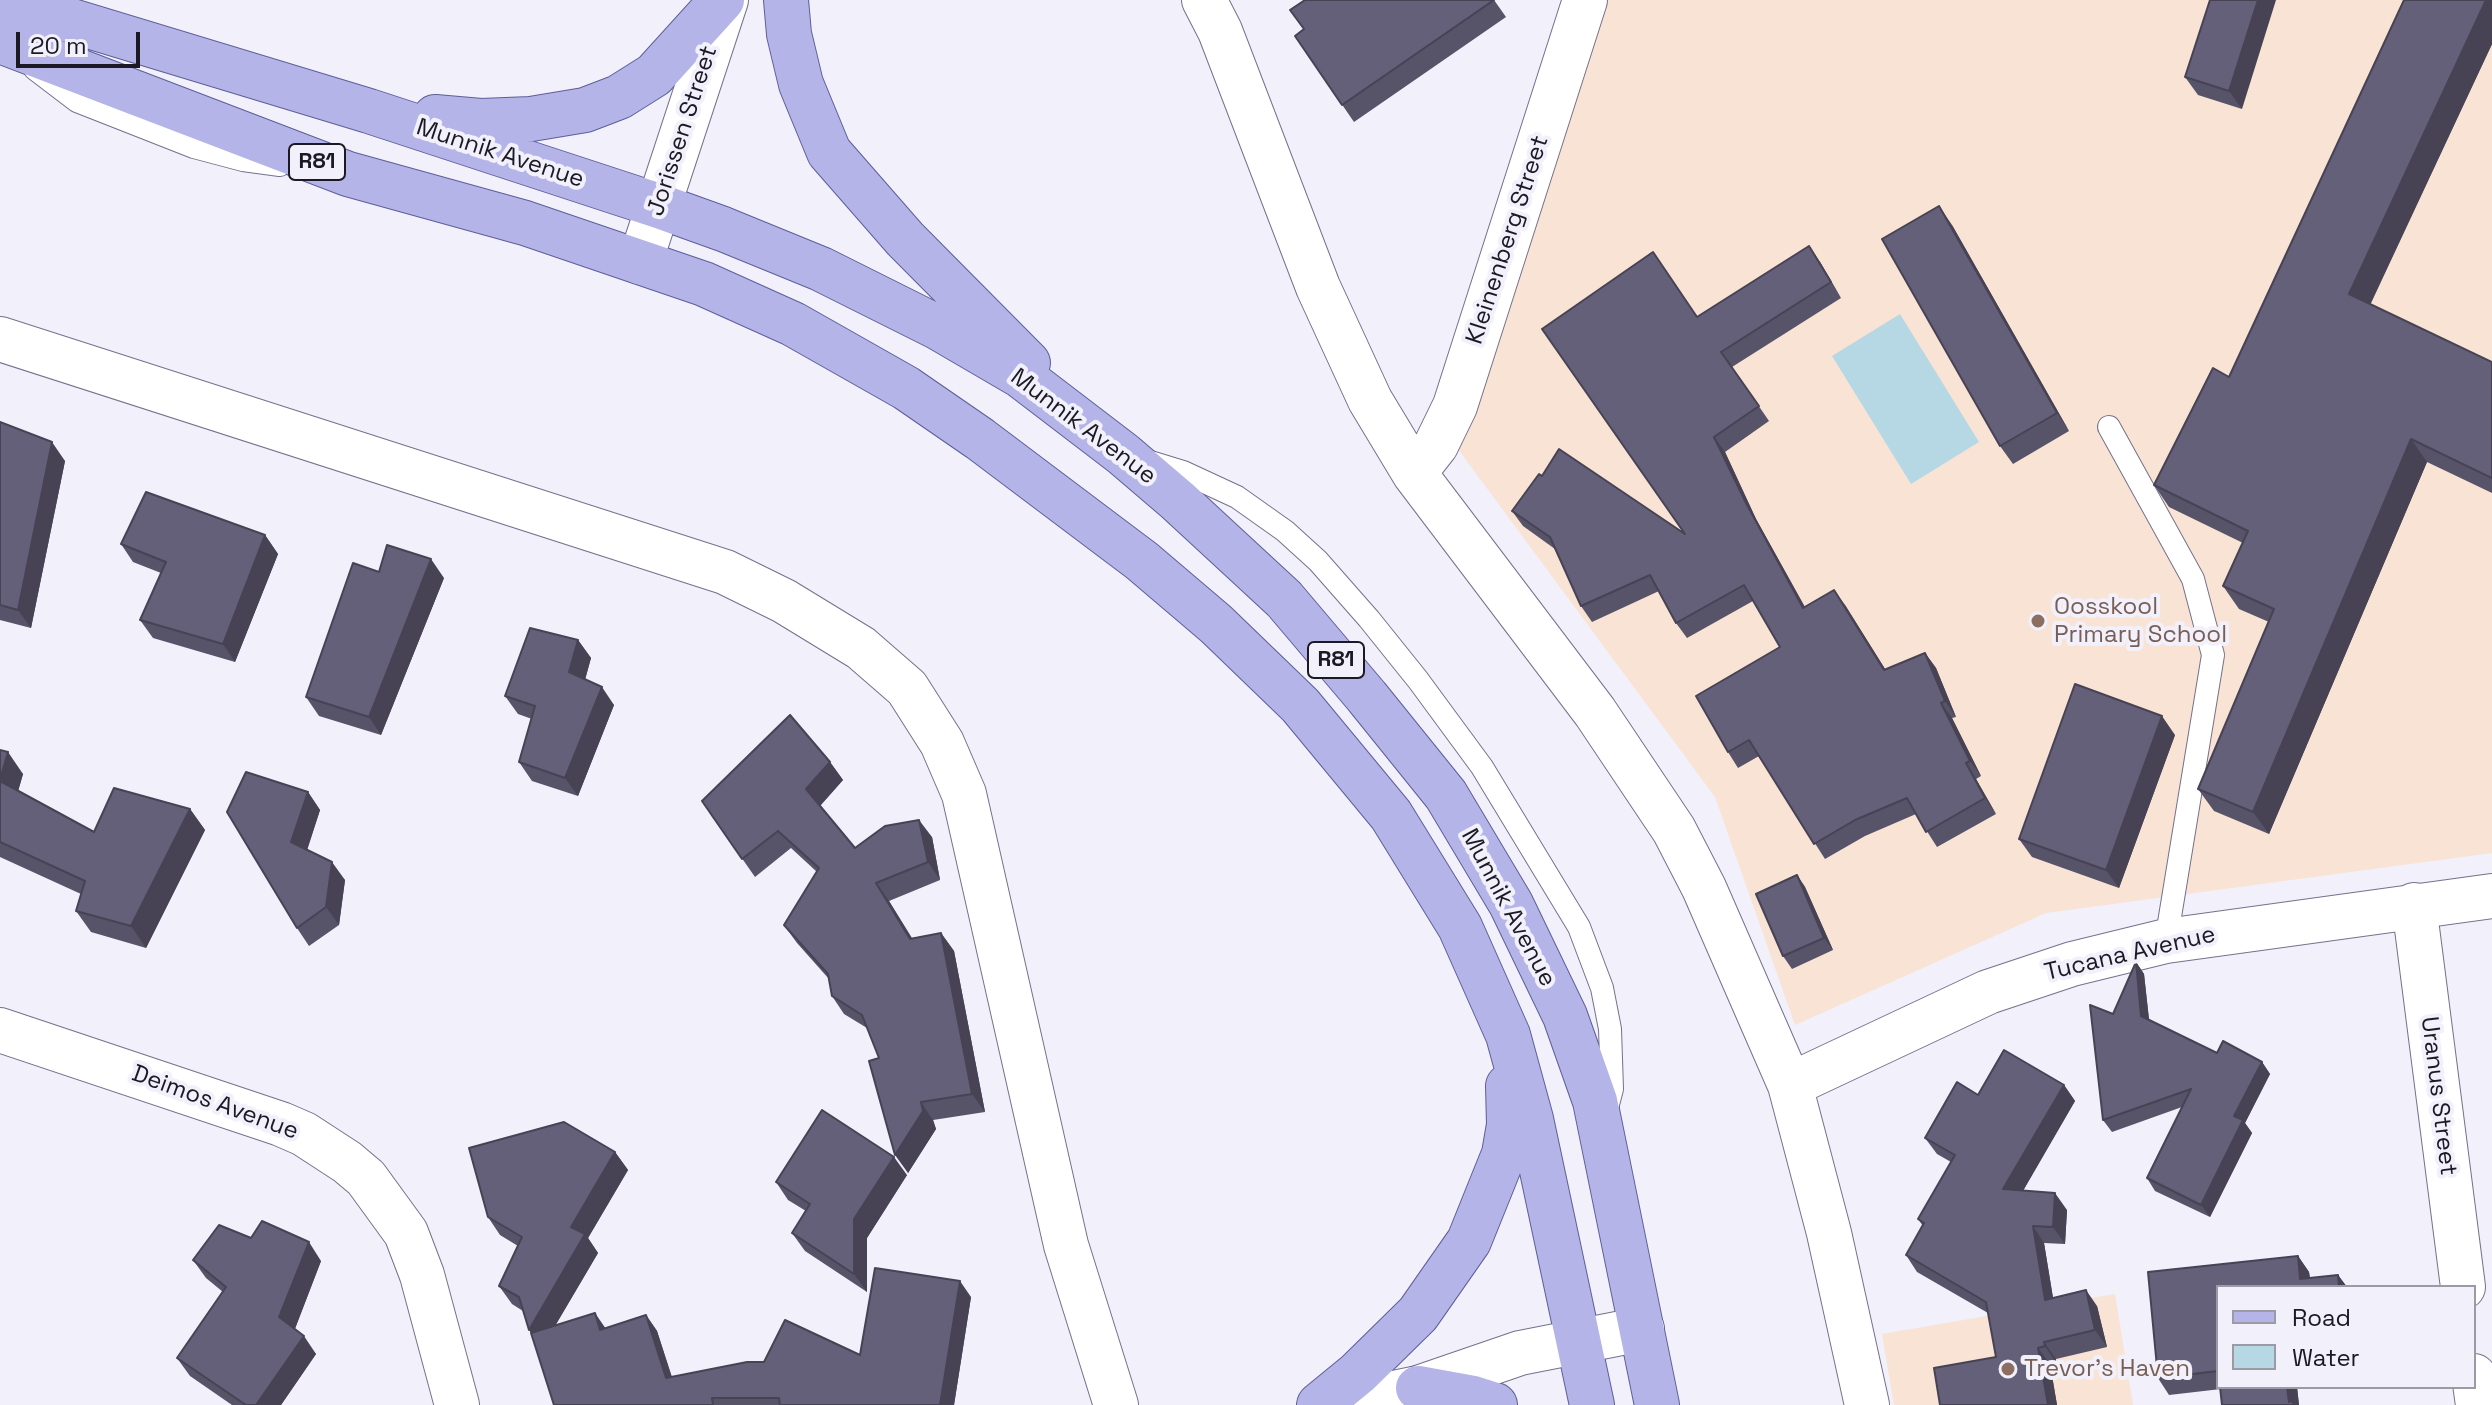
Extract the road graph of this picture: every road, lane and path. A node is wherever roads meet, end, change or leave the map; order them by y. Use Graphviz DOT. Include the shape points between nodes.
graph roads {
  1 [pos="724,0"];
  2 [pos="786,0"];
  3 [pos="1204,0"];
  4 [pos="1585,0"];
  5 [pos="1,31"];
  6 [pos="369,111"];
  7 [pos="659,206"];
  8 [pos="640,262"];
  9 [pos="0,339"];
  10 [pos="2109,427"];
  11 [pos="1110,444"];
  12 [pos="1414,473"];
  13 [pos="2492,896"];
  14 [pos="2414,905"];
  15 [pos="2166,941"];
  16 [pos="0,1030"];
  17 [pos="1508,1035"];
  18 [pos="1790,1085"];
  19 [pos="2463,1285"];
  20 [pos="1642,1329"];
  21 [pos="1578,1342"];
  22 [pos="1418,1388"];
  23 [pos="457,1405"];
  24 [pos="1116,1405"];
  25 [pos="1319,1405"];
  26 [pos="1335,1405"];
  27 [pos="1495,1405"];
  28 [pos="1592,1405"];
  29 [pos="1657,1405"];
  30 [pos="1867,1405"];
  1 -- 6 [label="main road" via="654,75 585,110 481,121"];
  1 -- 7 [label="street, Jorissen Street"];
  2 -- 11 [label="main road" via="801,84 829,152 905,239"];
  3 -- 12 [label="street" via="1353,369"];
  4 -- 12 [label="street, Kleinenberg Street" via="1455,406 1436,445"];
  5 -- 6 [label="main road, Munnik Avenue / R81" via="29,8"];
  5 -- 8 [label="main road, Munnik Avenue / R81" via="348,174 525,223"];
  6 -- 7 [label="main road, Munnik Avenue / R81"];
  7 -- 8 [label="street, Jorissen Street"];
  7 -- 11 [label="main road, Munnik Avenue / R81" via="821,269 937,327 1021,376"];
  8 -- 17 [label="main road, Munnik Avenue / R81" via="793,324 906,388 1142,561 1216,624 1300,705 1391,815 1460,927"];
  9 -- 24 [label="street" via="725,572 861,648 907,688 942,743 964,794 1066,1245"];
  10 -- 15 [label="lane" via="2193,579 2213,655"];
  11 -- 20 [label="main road, Munnik Avenue / R81" via="1284,599 1446,795 1511,904 1565,1016 1602,1128"];
  12 -- 18 [label="street" via="1595,712 1674,830"];
  13 -- 14 [label="street, Tucana Avenue"];
  14 -- 15 [label="street, Tucana Avenue"];
  14 -- 19 [label="street, Uranus Street"];
  15 -- 18 [label="street, Tucana Avenue" via="1988,992"];
  16 -- 23 [label="street, Deimos Avenue" via="281,1124 347,1162 366,1178 406,1233"];
  17 -- 21 [label="main road, Munnik Avenue / R81"];
  17 -- 25 [label="main road" via="1509,1125 1504,1154 1469,1241 1418,1314"];
  18 -- 30 [label="street"];
  20 -- 21 [label="street"];
  20 -- 29 [label="main road, Munnik Avenue / R81"];
  21 -- 22 [label="street" via="1520,1353"];
  21 -- 28 [label="main road, Munnik Avenue / R81"];
  22 -- 26 [label="street"];
  22 -- 27 [label="main road"];
}
